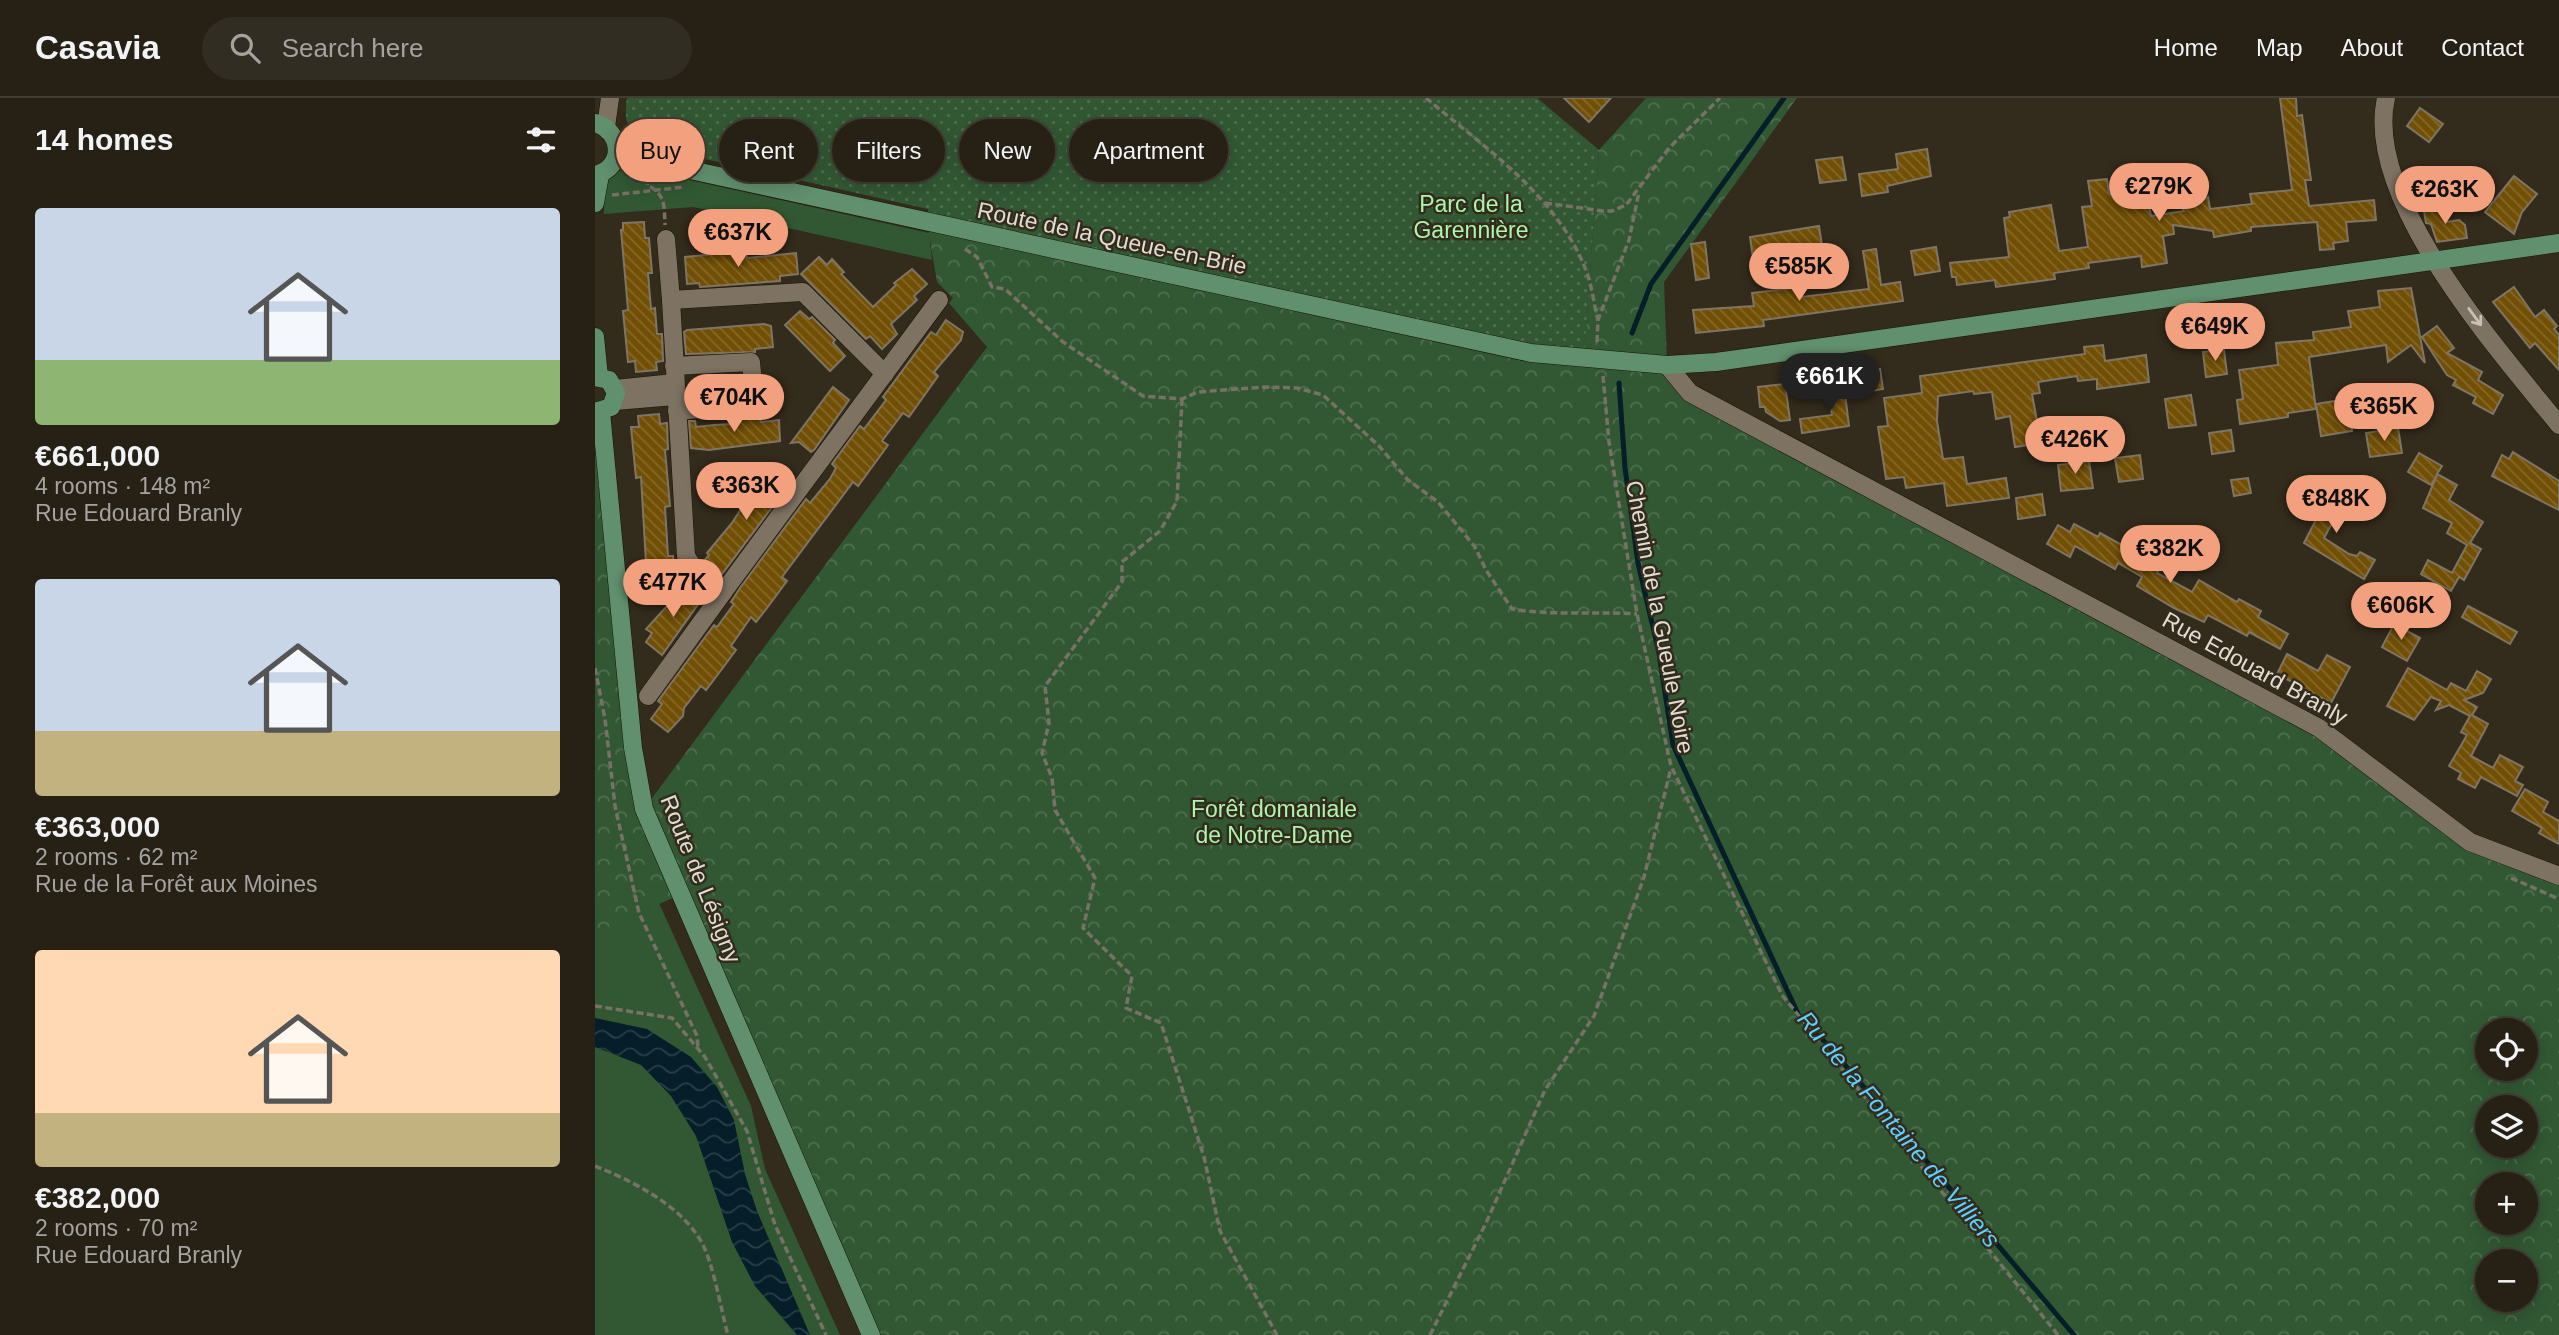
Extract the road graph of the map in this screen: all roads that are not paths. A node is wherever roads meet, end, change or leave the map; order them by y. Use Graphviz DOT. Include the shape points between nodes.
graph roads {
  1 [pos="610,98"];
  2 [pos="2386,98"];
  3 [pos="601,125"];
  4 [pos="616,141"];
  5 [pos="616,156"];
  6 [pos="705,173"];
  7 [pos="597,175"];
  8 [pos="595,203"];
  9 [pos="666,240"];
  10 [pos="2559,243"];
  11 [pos="2435,262"];
  12 [pos="670,300"];
  13 [pos="939,300"];
  14 [pos="595,337"];
  15 [pos="1667,365"];
  16 [pos="885,374"];
  17 [pos="597,377"];
  18 [pos="675,389"];
  19 [pos="607,403"];
  20 [pos="2559,425"];
  21 [pos="724,591"];
  22 [pos="648,696"];
  23 [pos="2559,876"];
  24 [pos="871,1335"];
  1 -- 3 [label="street"];
  2 -- 11 [label="street" via="2382,115 2395,183"];
  3 -- 4 [label="main road"];
  5 -- 7 [label="main road" via="609,169"];
  6 -- 15 [label="main road, Route de la Queue-en-Brie" via="1531,353 1598,366"];
  7 -- 8 [label="main road"];
  9 -- 12 [label="street"];
  10 -- 11 [label="main road, Route de la Queue-en-Brie"];
  11 -- 15 [label="main road, Route de la Queue-en-Brie" via="1716,362"];
  11 -- 20 [label="street, one-way"];
  12 -- 16 [label="street" via="803,292"];
  12 -- 18 [label="street"];
  13 -- 16 [label="street"];
  14 -- 17 [label="main road"];
  15 -- 23 [label="street, Rue Edouard Branly" via="1690,393 2319,728 2470,842"];
  16 -- 21 [label="street"];
  17 -- 19 [label="main road" via="609,380"];
  18 -- 19 [label="street"];
  18 -- 21 [label="street" via="686,556"];
  19 -- 24 [label="main road, Route de Lésigny" via="633,748 644,809"];
  21 -- 22 [label="street"];
}
